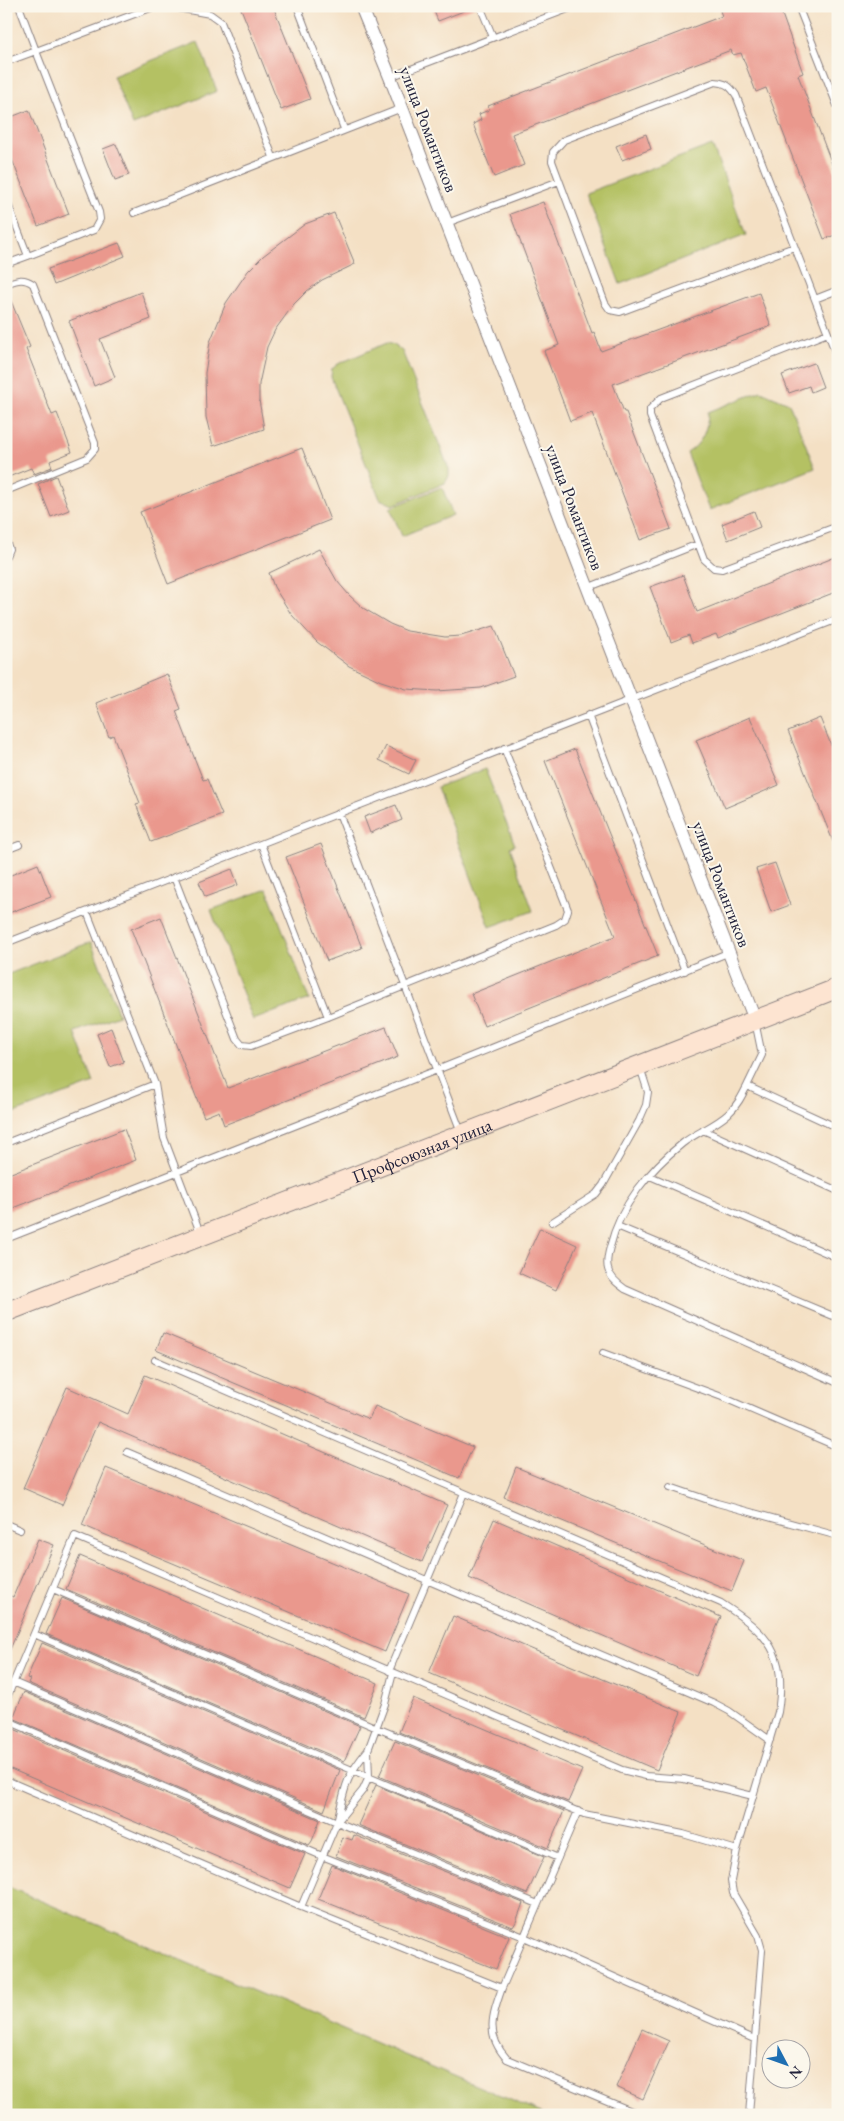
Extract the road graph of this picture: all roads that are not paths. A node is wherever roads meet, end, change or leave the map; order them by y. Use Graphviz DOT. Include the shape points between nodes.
graph roads {
  1 [pos="18,6"];
  2 [pos="156,6"];
  3 [pos="166,6"];
  4 [pos="297,6"];
  5 [pos="361,6"];
  6 [pos="480,6"];
  7 [pos="576,6"];
  8 [pos="798,6"];
  9 [pos="493,37"];
  10 [pos="36,51"];
  11 [pos="6,62"];
  12 [pos="390,77"];
  13 [pos="402,108"];
  14 [pos="838,108"];
  15 [pos="344,129"];
  16 [pos="274,157"];
  17 [pos="559,180"];
  18 [pos="6,199"];
  19 [pos="134,213"];
  20 [pos="447,223"];
  21 [pos="794,247"];
  22 [pos="28,256"];
  23 [pos="6,264"];
  24 [pos="6,284"];
  25 [pos="838,290"];
  26 [pos="814,299"];
  27 [pos="828,333"];
  28 [pos="838,359"];
  29 [pos="6,491"];
  30 [pos="838,526"];
  31 [pos="6,541"];
  32 [pos="698,544"];
  33 [pos="6,556"];
  34 [pos="587,588"];
  35 [pos="838,619"];
  36 [pos="630,699"];
  37 [pos="588,715"];
  38 [pos="504,748"];
  39 [pos="339,813"];
  40 [pos="261,844"];
  41 [pos="19,845"];
  42 [pos="6,850"];
  43 [pos="174,877"];
  44 [pos="87,912"];
  45 [pos="6,943"];
  46 [pos="730,952"];
  47 [pos="685,971"];
  48 [pos="405,986"];
  49 [pos="838,988"];
  50 [pos="328,1018"];
  51 [pos="755,1020"];
  52 [pos="640,1066"];
  53 [pos="437,1070"];
  54 [pos="155,1084"];
  55 [pos="747,1086"];
  56 [pos="838,1128"];
  57 [pos="703,1130"];
  58 [pos="463,1136"];
  59 [pos="6,1142"];
  60 [pos="176,1171"];
  61 [pos="650,1176"];
  62 [pos="838,1191"];
  63 [pos="552,1222"];
  64 [pos="617,1226"];
  65 [pos="202,1236"];
  66 [pos="6,1239"];
  67 [pos="838,1258"];
  68 [pos="6,1312"];
  69 [pos="838,1318"];
  70 [pos="603,1353"];
  71 [pos="155,1360"];
  72 [pos="838,1382"];
  73 [pos="838,1447"];
  74 [pos="127,1452"];
  75 [pos="670,1487"];
  76 [pos="464,1493"];
  77 [pos="6,1524"];
  78 [pos="20,1530"];
  79 [pos="838,1536"];
  80 [pos="427,1580"];
  81 [pos="53,1589"];
  82 [pos="34,1634"];
  83 [pos="391,1672"];
  84 [pos="14,1682"];
  85 [pos="6,1700"];
  86 [pos="6,1720"];
  87 [pos="377,1728"];
  88 [pos="770,1740"];
  89 [pos="368,1750"];
  90 [pos="352,1770"];
  91 [pos="369,1777"];
  92 [pos="6,1780"];
  93 [pos="753,1796"];
  94 [pos="578,1811"];
  95 [pos="337,1822"];
  96 [pos="737,1850"];
  97 [pos="322,1856"];
  98 [pos="558,1858"];
  99 [pos="538,1904"];
  100 [pos="300,1907"];
  101 [pos="524,1937"];
  102 [pos="502,1988"];
  103 [pos="754,2038"];
  104 [pos="641,2115"];
  105 [pos="749,2115"];
  1 -- 10 [label="lane"];
  2 -- 10 [label="lane"];
  3 -- 16 [label="lane" via="210,14 222,22"];
  4 -- 15 [label="lane"];
  5 -- 12 [label="street, улица Романтиков"];
  6 -- 9 [label="lane"];
  7 -- 9 [label="lane"];
  8 -- 14 [label="lane"];
  9 -- 12 [label="lane"];
  10 -- 11 [label="lane"];
  10 -- 22 [label="lane" via="100,219 94,230"];
  12 -- 13 [label="street, улица Романтиков"];
  13 -- 15 [label="lane"];
  13 -- 20 [label="street, улица Романтиков"];
  15 -- 16 [label="lane"];
  16 -- 19 [label="lane"];
  17 -- 20 [label="lane"];
  17 -- 21 [label="lane" via="610,310 620,312"];
  17 -- 21 [label="lane" via="552,160 553,152 564,140 715,82 724,83 736,95"];
  18 -- 22 [label="lane"];
  20 -- 34 [label="street, улица Романтиков"];
  21 -- 26 [label="lane"];
  22 -- 23 [label="lane"];
  24 -- 29 [label="lane" via="20,279 33,284 95,449 87,458"];
  25 -- 26 [label="lane"];
  26 -- 27 [label="lane"];
  27 -- 28 [label="lane"];
  27 -- 32 [label="lane" via="661,398 650,409"];
  30 -- 32 [label="lane" via="722,569 714,568 704,559"];
  31 -- 33 [label="lane" via="9,549"];
  32 -- 34 [label="lane"];
  34 -- 36 [label="street, улица Романтиков"];
  35 -- 36 [label="lane"];
  36 -- 37 [label="lane"];
  36 -- 46 [label="street, улица Романтиков"];
  37 -- 38 [label="lane"];
  37 -- 47 [label="lane"];
  38 -- 39 [label="lane"];
  38 -- 48 [label="lane" via="568,910 566,919"];
  39 -- 40 [label="lane"];
  39 -- 48 [label="lane"];
  40 -- 43 [label="lane"];
  40 -- 50 [label="lane"];
  41 -- 42 [label="lane"];
  43 -- 44 [label="lane"];
  43 -- 50 [label="lane" via="242,1045 251,1046"];
  44 -- 45 [label="lane"];
  44 -- 54 [label="lane"];
  46 -- 47 [label="lane"];
  46 -- 51 [label="street, улица Романтиков"];
  47 -- 53 [label="lane"];
  48 -- 50 [label="lane"];
  48 -- 53 [label="lane"];
  49 -- 51 [label="main road, Профсоюзная улица"];
  51 -- 52 [label="main road, Профсоюзная улица"];
  51 -- 55 [label="lane" via="762,1055"];
  52 -- 58 [label="main road, Профсоюзная улица"];
  52 -- 63 [label="lane" via="648,1097 635,1129 596,1194"];
  53 -- 58 [label="lane"];
  53 -- 60 [label="lane"];
  54 -- 59 [label="lane"];
  54 -- 60 [label="lane" via="164,1138"];
  55 -- 56 [label="lane"];
  55 -- 57 [label="lane" via="729,1113"];
  57 -- 61 [label="lane" via="669,1155"];
  57 -- 62 [label="lane"];
  58 -- 65 [label="main road, Профсоюзная улица"];
  60 -- 65 [label="lane"];
  60 -- 66 [label="lane"];
  61 -- 64 [label="lane" via="627,1203"];
  61 -- 67 [label="lane"];
  64 -- 69 [label="lane"];
  64 -- 72 [label="lane" via="607,1259 608,1269 625,1289"];
  65 -- 68 [label="main road, Профсоюзная улица"];
  70 -- 73 [label="lane" via="722,1397"];
  71 -- 76 [label="lane"];
  74 -- 80 [label="lane"];
  75 -- 79 [label="lane" via="725,1506"];
  76 -- 80 [label="lane"];
  76 -- 88 [label="lane" via="721,1603 740,1615 761,1632 775,1652 780,1667 780,1696"];
  77 -- 78 [label="lane"];
  80 -- 83 [label="lane"];
  80 -- 88 [label="lane" via="714,1703"];
  81 -- 82 [label="lane"];
  81 -- 83 [label="lane" via="75,1536"];
  81 -- 87 [label="lane"];
  82 -- 84 [label="lane"];
  82 -- 90 [label="lane"];
  83 -- 87 [label="lane"];
  83 -- 93 [label="lane" via="622,1770 684,1779"];
  84 -- 85 [label="lane"];
  84 -- 95 [label="lane"];
  86 -- 97 [label="lane"];
  87 -- 89 [label="lane"];
  87 -- 94 [label="lane"];
  88 -- 93 [label="lane"];
  89 -- 90 [label="lane"];
  89 -- 91 [label="lane"];
  90 -- 91 [label="lane"];
  90 -- 95 [label="lane"];
  91 -- 95 [label="lane" via="363,1790"];
  91 -- 98 [label="lane"];
  92 -- 100 [label="lane"];
  93 -- 96 [label="lane"];
  94 -- 96 [label="lane" via="683,1834"];
  94 -- 98 [label="lane"];
  95 -- 97 [label="lane"];
  95 -- 99 [label="lane"];
  96 -- 103 [label="lane" via="731,1881 733,1893 758,1936 762,1950"];
  97 -- 100 [label="lane"];
  97 -- 101 [label="lane"];
  98 -- 99 [label="lane"];
  99 -- 101 [label="lane"];
  100 -- 102 [label="lane"];
  101 -- 102 [label="lane"];
  101 -- 103 [label="lane"];
  102 -- 104 [label="lane" via="494,2009 492,2032 507,2059"];
  103 -- 105 [label="lane"];
}
